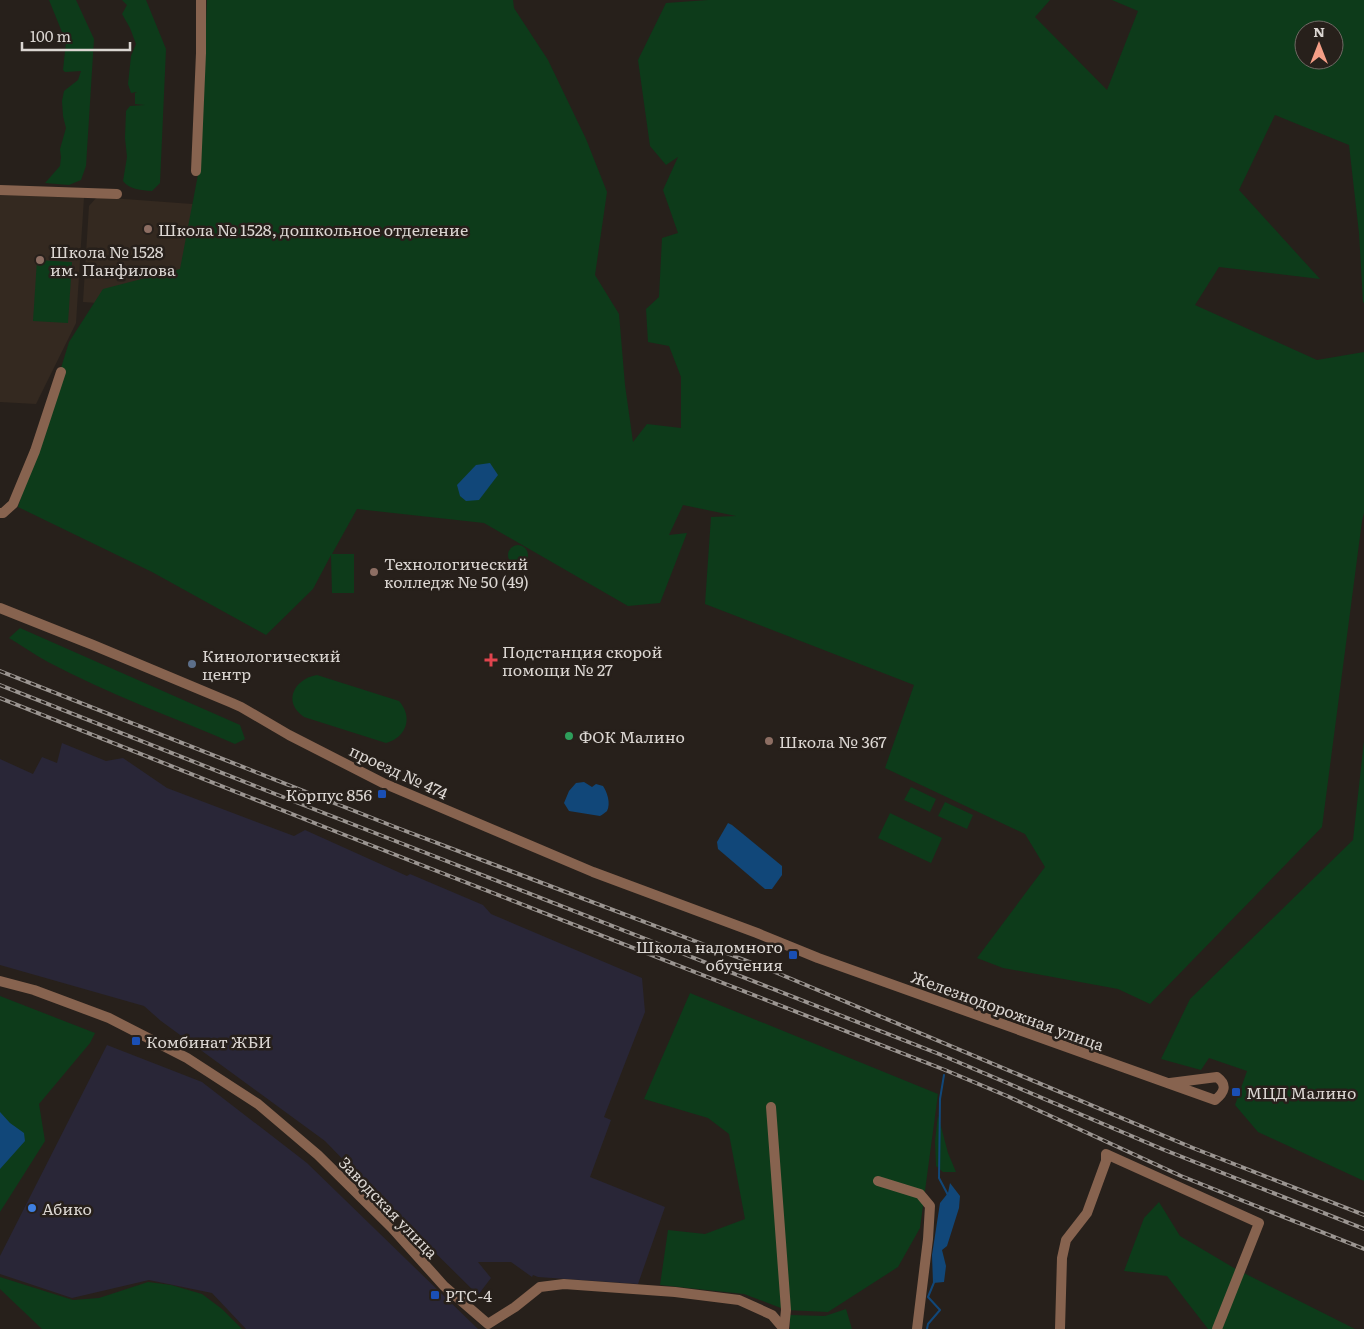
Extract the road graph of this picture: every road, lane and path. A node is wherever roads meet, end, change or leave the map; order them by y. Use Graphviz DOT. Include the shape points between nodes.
graph roads {
  1 [pos="201,0"];
  2 [pos="196,171"];
  3 [pos="1,189"];
  4 [pos="117,194"];
  5 [pos="61,372"];
  6 [pos="0,513"];
  7 [pos="0,608"];
  8 [pos="791,947"];
  9 [pos="0,981"];
  10 [pos="1170,1083"];
  11 [pos="771,1107"];
  12 [pos="878,1181"];
  13 [pos="490,1327"];
  14 [pos="784,1329"];
  15 [pos="917,1329"];
  16 [pos="1060,1329"];
  17 [pos="1217,1329"];
  1 -- 2 [label="street"];
  3 -- 4 [label="street"];
  5 -- 6 [label="street" via="35,451 13,504"];
  7 -- 8 [label="street, проезд № 474" via="241,707 383,783 593,872"];
  8 -- 10 [label="street, Железнодорожная улица"];
  9 -- 13 [label="street, Заводская улица" via="109,1018 187,1058 258,1104 318,1155 392,1228 444,1286"];
  10 -- 10 [label="street, Железнодорожная улица" via="1217,1078 1224,1088 1222,1095 1215,1100"];
  11 -- 14 [label="street" via="786,1310"];
  12 -- 15 [label="street" via="920,1194 930,1206"];
  13 -- 14 [label="street, Заводская улица" via="540,1286 564,1284 739,1300 772,1315"];
  16 -- 17 [label="street" via="1062,1258 1066,1240 1087,1213 1106,1154 1259,1223"];
}
